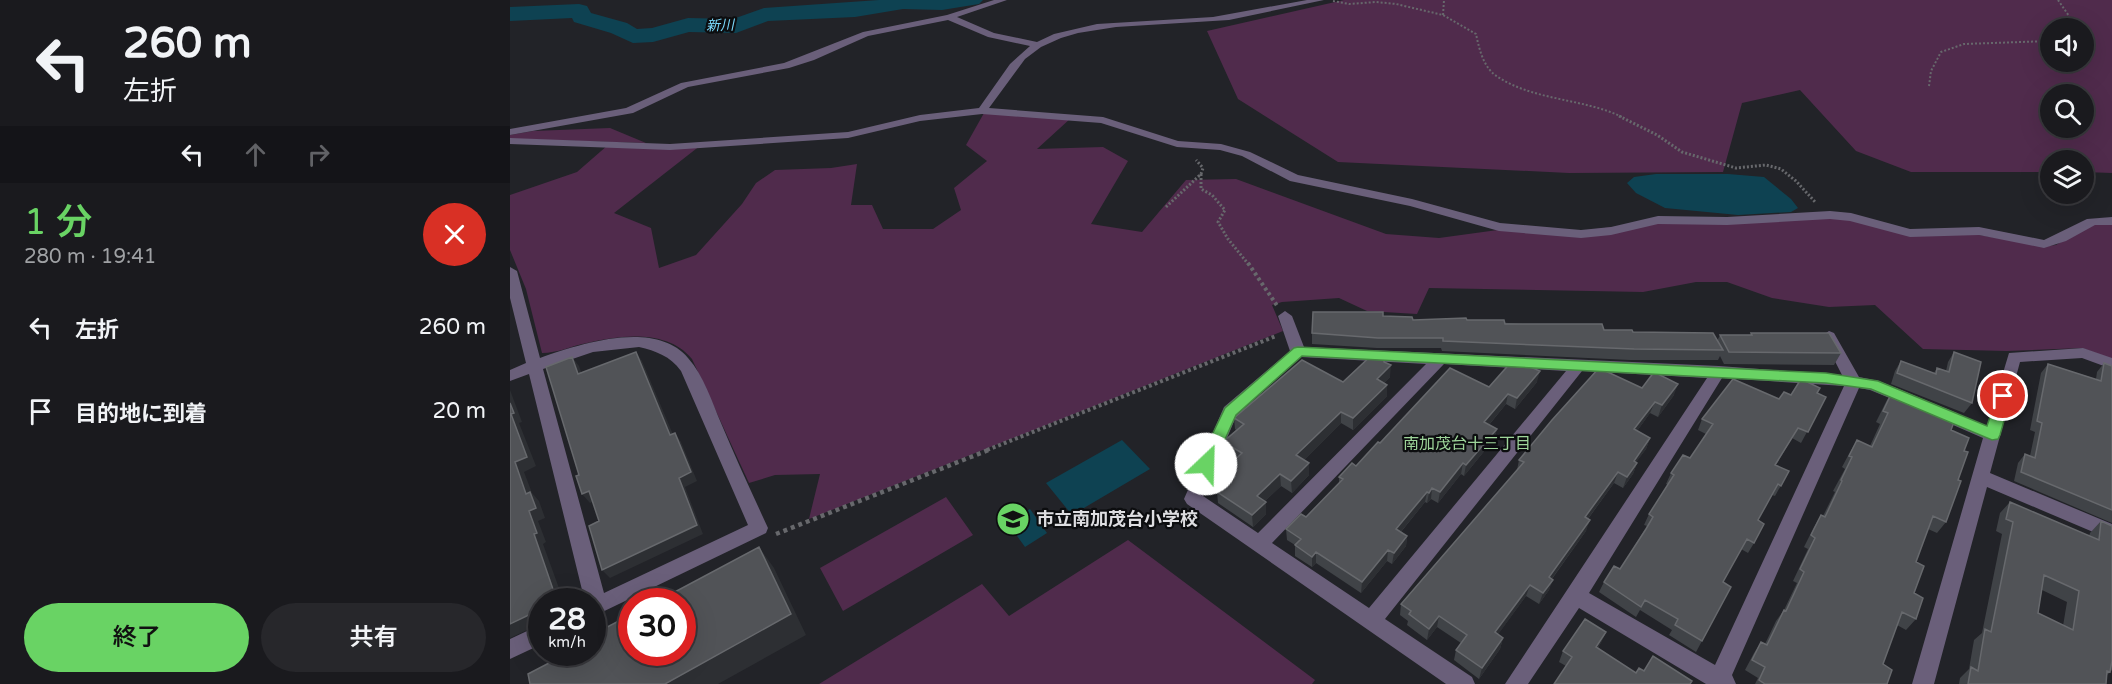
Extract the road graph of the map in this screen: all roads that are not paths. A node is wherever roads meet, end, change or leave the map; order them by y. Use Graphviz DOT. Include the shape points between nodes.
graph roads {
  1 [pos="1002,0"];
  2 [pos="1320,0"];
  3 [pos="949,17"];
  4 [pos="1037,45"];
  5 [pos="981,111"];
  6 [pos="510,132"];
  7 [pos="510,141"];
  8 [pos="2112,221"];
  9 [pos="510,271"];
  10 [pos="1285,316"];
  11 [pos="1829,335"];
  12 [pos="1298,352"];
  13 [pos="1441,358"];
  14 [pos="2112,364"];
  15 [pos="1579,365"];
  16 [pos="535,366"];
  17 [pos="1719,371"];
  18 [pos="510,376"];
  19 [pos="1854,382"];
  20 [pos="1992,435"];
  21 [pos="1981,477"];
  22 [pos="2112,532"];
  23 [pos="1259,544"];
  24 [pos="590,588"];
  25 [pos="1576,596"];
  26 [pos="606,602"];
  27 [pos="1371,621"];
  28 [pos="528,640"];
  29 [pos="510,649"];
  30 [pos="1721,682"];
  31 [pos="1464,684"];
  32 [pos="1516,684"];
  33 [pos="1923,684"];
  1 -- 3 [label="street"];
  2 -- 4 [label="street" via="1198,21 1091,26"];
  3 -- 4 [label="street" via="992,35"];
  3 -- 6 [label="street" via="866,34 786,66 685,85 629,111"];
  4 -- 5 [label="street" via="1010,72"];
  5 -- 7 [label="street" via="920,118 848,135 670,147"];
  5 -- 8 [label="street" via="1102,120 1177,144 1221,147 1246,154 1294,178 1412,203 1499,227 1581,234 1658,220 1727,221 1830,215 1911,233 1979,231 2044,244 2053,243 2083,224"];
  9 -- 16 [label="street"];
  10 -- 12 [label="street"];
  11 -- 19 [label="street"];
  12 -- 13 [label="street"];
  12 -- 23 [label="street" via="1230,411 1193,499"];
  13 -- 15 [label="street"];
  13 -- 23 [label="street"];
  14 -- 20 [label="street" via="2083,352 2014,357"];
  15 -- 17 [label="street"];
  15 -- 27 [label="street"];
  16 -- 18 [label="street"];
  16 -- 24 [label="street"];
  16 -- 26 [label="street" via="587,349 625,344 655,346 676,355 692,378 759,528"];
  17 -- 19 [label="street"];
  17 -- 25 [label="street"];
  19 -- 20 [label="street" via="1873,385"];
  19 -- 30 [label="street"];
  20 -- 21 [label="street"];
  21 -- 22 [label="street"];
  21 -- 33 [label="street"];
  23 -- 27 [label="street"];
  25 -- 30 [label="street"];
  25 -- 32 [label="street"];
  27 -- 31 [label="street"];
  28 -- 29 [label="street"];
}
